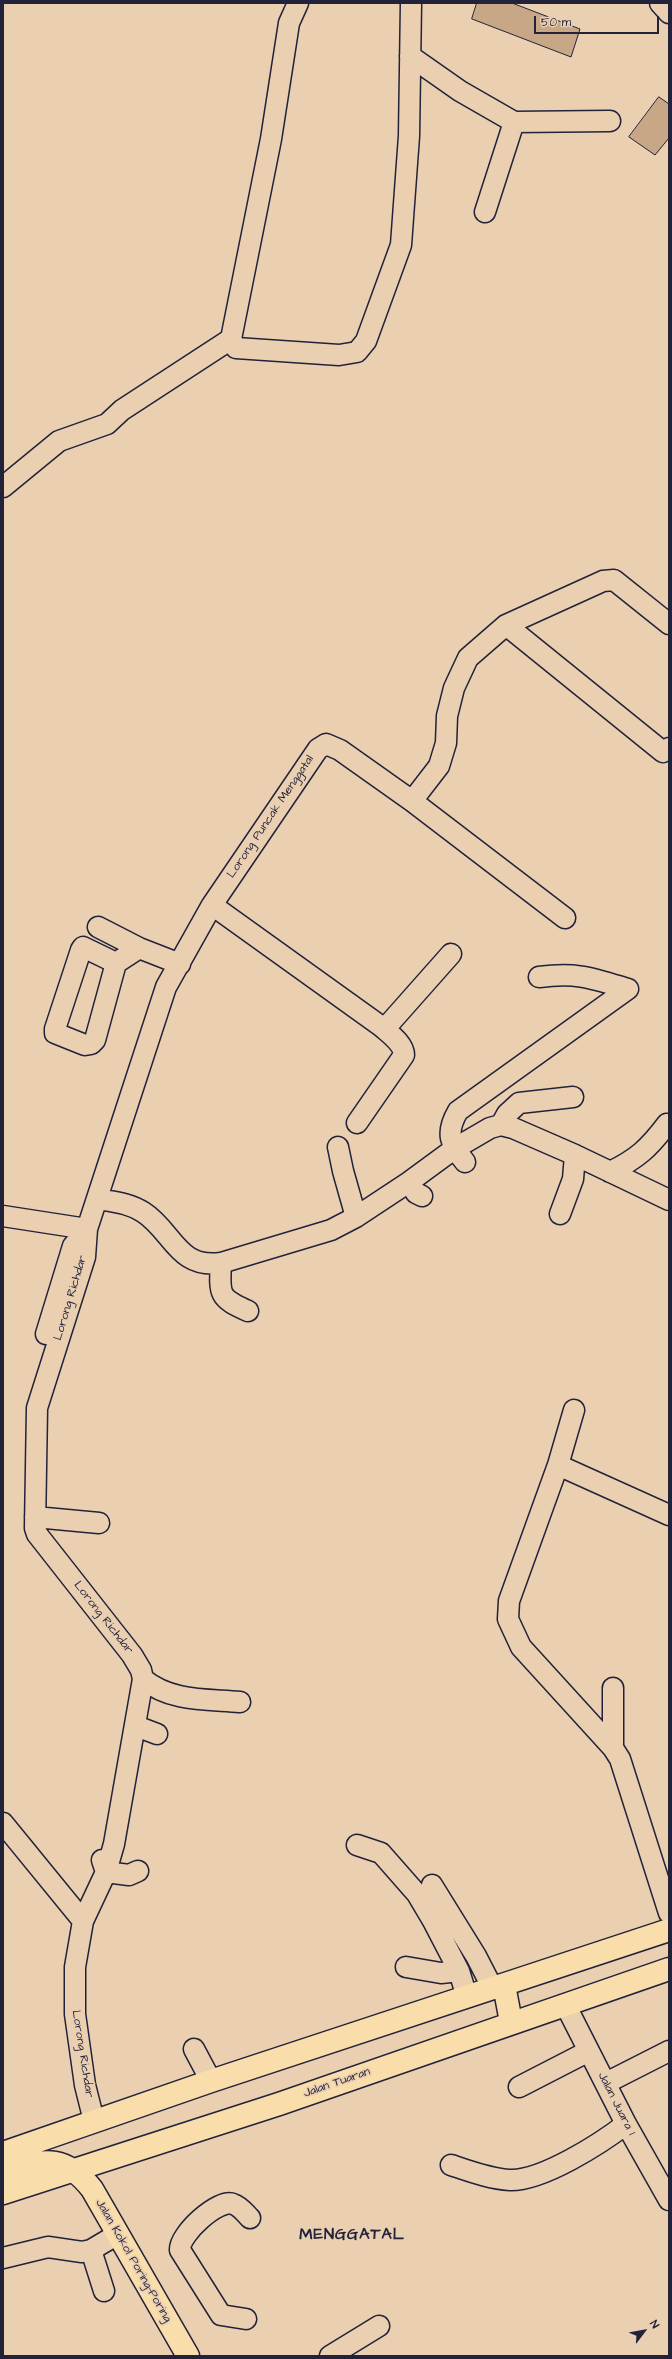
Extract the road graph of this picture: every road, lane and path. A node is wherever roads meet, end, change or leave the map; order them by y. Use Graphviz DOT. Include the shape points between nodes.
graph roads {
  1 [pos="298,3"];
  2 [pos="410,3"];
  3 [pos="660,3"];
  4 [pos="669,13"];
  5 [pos="410,56"];
  6 [pos="610,121"];
  7 [pos="514,122"];
  8 [pos="485,212"];
  9 [pos="231,339"];
  10 [pos="3,488"];
  11 [pos="669,624"];
  12 [pos="506,625"];
  13 [pos="669,748"];
  14 [pos="412,801"];
  15 [pos="212,905"];
  16 [pos="565,918"];
  17 [pos="139,948"];
  18 [pos="451,954"];
  19 [pos="180,964"];
  20 [pos="539,977"];
  21 [pos="382,1027"];
  22 [pos="573,1097"];
  23 [pos="357,1123"];
  24 [pos="666,1124"];
  25 [pos="501,1125"];
  26 [pos="338,1147"];
  27 [pos="575,1155"];
  28 [pos="460,1156"];
  29 [pos="610,1172"];
  30 [pos="98,1199"];
  31 [pos="669,1200"];
  32 [pos="560,1214"];
  33 [pos="3,1216"];
  34 [pos="356,1216"];
  35 [pos="87,1230"];
  36 [pos="220,1263"];
  37 [pos="248,1311"];
  38 [pos="574,1410"];
  39 [pos="558,1465"];
  40 [pos="669,1515"];
  41 [pos="35,1517"];
  42 [pos="99,1523"];
  43 [pos="143,1679"];
  44 [pos="612,1688"];
  45 [pos="240,1702"];
  46 [pos="136,1726"];
  47 [pos="157,1734"];
  48 [pos="613,1748"];
  49 [pos="3,1823"];
  50 [pos="357,1845"];
  51 [pos="138,1871"];
  52 [pos="106,1872"];
  53 [pos="432,1885"];
  54 [pos="669,1913"];
  55 [pos="83,1921"];
  56 [pos="669,1930"];
  57 [pos="406,1967"];
  58 [pos="669,1969"];
  59 [pos="459,1971"];
  60 [pos="498,1987"];
  61 [pos="467,1997"];
  62 [pos="566,2006"];
  63 [pos="511,2022"];
  64 [pos="194,2049"];
  65 [pos="589,2051"];
  66 [pos="669,2051"];
  67 [pos="212,2081"];
  68 [pos="606,2083"];
  69 [pos="519,2087"];
  70 [pos="94,2121"];
  71 [pos="626,2124"];
  72 [pos="3,2153"];
  73 [pos="451,2165"];
  74 [pos="3,2171"];
  75 [pos="72,2171"];
  76 [pos="3,2193"];
  77 [pos="669,2200"];
  78 [pos="250,2218"];
  79 [pos="118,2234"];
  80 [pos="91,2250"];
  81 [pos="3,2258"];
  82 [pos="104,2291"];
  83 [pos="246,2319"];
  84 [pos="379,2326"];
  85 [pos="188,2356"];
  86 [pos="330,2356"];
  1 -- 9 [label="street" via="290,22 271,139"];
  2 -- 5 [label="street"];
  3 -- 4 [label="street"];
  5 -- 7 [label="street" via="460,92"];
  5 -- 9 [label="street" via="409,136 401,245 366,341 357,352 339,355 236,348"];
  6 -- 7 [label="street"];
  7 -- 8 [label="street"];
  9 -- 10 [label="street" via="122,410 107,424 59,441"];
  11 -- 12 [label="street" via="614,580 603,581"];
  12 -- 13 [label="street" via="663,752"];
  12 -- 14 [label="street" via="468,658 454,688 447,716 446,743 439,766"];
  14 -- 15 [label="street, Lorong Puncak Menggatal" via="340,750 326,744 318,749"];
  14 -- 16 [label="street"];
  15 -- 19 [label="street, Lorong Puncak Menggatal"];
  15 -- 21 [label="street"];
  17 -- 17 [label="street" via="106,931 116,964"];
  17 -- 19 [label="street"];
  18 -- 21 [label="street" via="389,1024"];
  19 -- 30 [label="street, Lorong Puncak Menggatal" via="166,987"];
  20 -- 28 [label="street" via="564,974 584,976 628,989 458,1112 451,1123 450,1136"];
  21 -- 23 [label="street" via="397,1041 404,1050 404,1055"];
  22 -- 25 [label="street" via="519,1103 507,1114"];
  24 -- 29 [label="street" via="650,1147 630,1163"];
  25 -- 27 [label="street"];
  25 -- 28 [label="street" via="490,1128"];
  26 -- 34 [label="street"];
  27 -- 29 [label="street"];
  27 -- 32 [label="street" via="573,1179"];
  28 -- 34 [label="street" via="416,1189"];
  29 -- 31 [label="street"];
  30 -- 35 [label="street, Lorong Puncak Menggatal"];
  30 -- 36 [label="street" via="129,1205 144,1212 189,1260 207,1265"];
  33 -- 35 [label="street"];
  34 -- 36 [label="street" via="331,1230"];
  35 -- 41 [label="street, Lorong Richdar" via="85,1257 37,1408"];
  35 -- 52 [label="street, Lorong Richdar" via="72,1246 28,1402 28,1536 127,1667 132,1678 133,1685 102,1844 101,1859"];
  36 -- 37 [label="street" via="220,1289 227,1301"];
  38 -- 39 [label="street"];
  39 -- 40 [label="street"];
  39 -- 48 [label="street" via="509,1601 508,1619 521,1647"];
  41 -- 42 [label="street"];
  41 -- 43 [label="street, Lorong Richdar" via="37,1534 132,1655"];
  43 -- 45 [label="street" via="157,1690 188,1699"];
  43 -- 46 [label="street, Lorong Richdar"];
  44 -- 48 [label="street"];
  46 -- 47 [label="street"];
  46 -- 52 [label="street, Lorong Richdar" via="114,1844"];
  48 -- 54 [label="street" via="630,1785"];
  49 -- 55 [label="street"];
  50 -- 59 [label="street" via="381,1853 396,1868 417,1894 433,1920"];
  51 -- 52 [label="street" via="129,1875"];
  52 -- 55 [label="street, Lorong Richdar"];
  53 -- 60 [label="street"];
  55 -- 70 [label="street, Lorong Richdar" via="75,1966 75,2014 85,2085"];
  56 -- 60 [label="main road"];
  57 -- 59 [label="street" via="441,1973"];
  58 -- 62 [label="main road, Jalan Tuaran"];
  59 -- 61 [label="street"];
  60 -- 61 [label="main road"];
  60 -- 63 [label="main road"];
  61 -- 67 [label="main road"];
  62 -- 63 [label="main road, Jalan Tuaran"];
  62 -- 65 [label="street, Jalan Juara 1"];
  63 -- 75 [label="main road, Jalan Tuaran" via="279,2104"];
  64 -- 67 [label="street"];
  65 -- 68 [label="street, Jalan Juara 1"];
  65 -- 69 [label="street"];
  66 -- 68 [label="street"];
  67 -- 70 [label="main road"];
  68 -- 71 [label="street, Jalan Juara 1"];
  70 -- 72 [label="main road"];
  71 -- 73 [label="street" via="605,2140 532,2178 509,2180 477,2174"];
  71 -- 77 [label="street, Jalan Juara 1"];
  74 -- 75 [label="main road, Jalan Kokol Poring-Poring" via="47,2160"];
  75 -- 76 [label="main road, Jalan Tuaran"];
  75 -- 79 [label="main road, Jalan Kokol Poring-Poring" via="81,2175 92,2189"];
  78 -- 83 [label="street" via="233,2203 224,2203 195,2223 186,2232 180,2244 180,2250 221,2315"];
  79 -- 80 [label="street"];
  79 -- 85 [label="main road, Jalan Kokol Poring-Poring"];
  80 -- 81 [label="street" via="82,2252 48,2247"];
  80 -- 82 [label="street"];
  84 -- 86 [label="street"];
}
